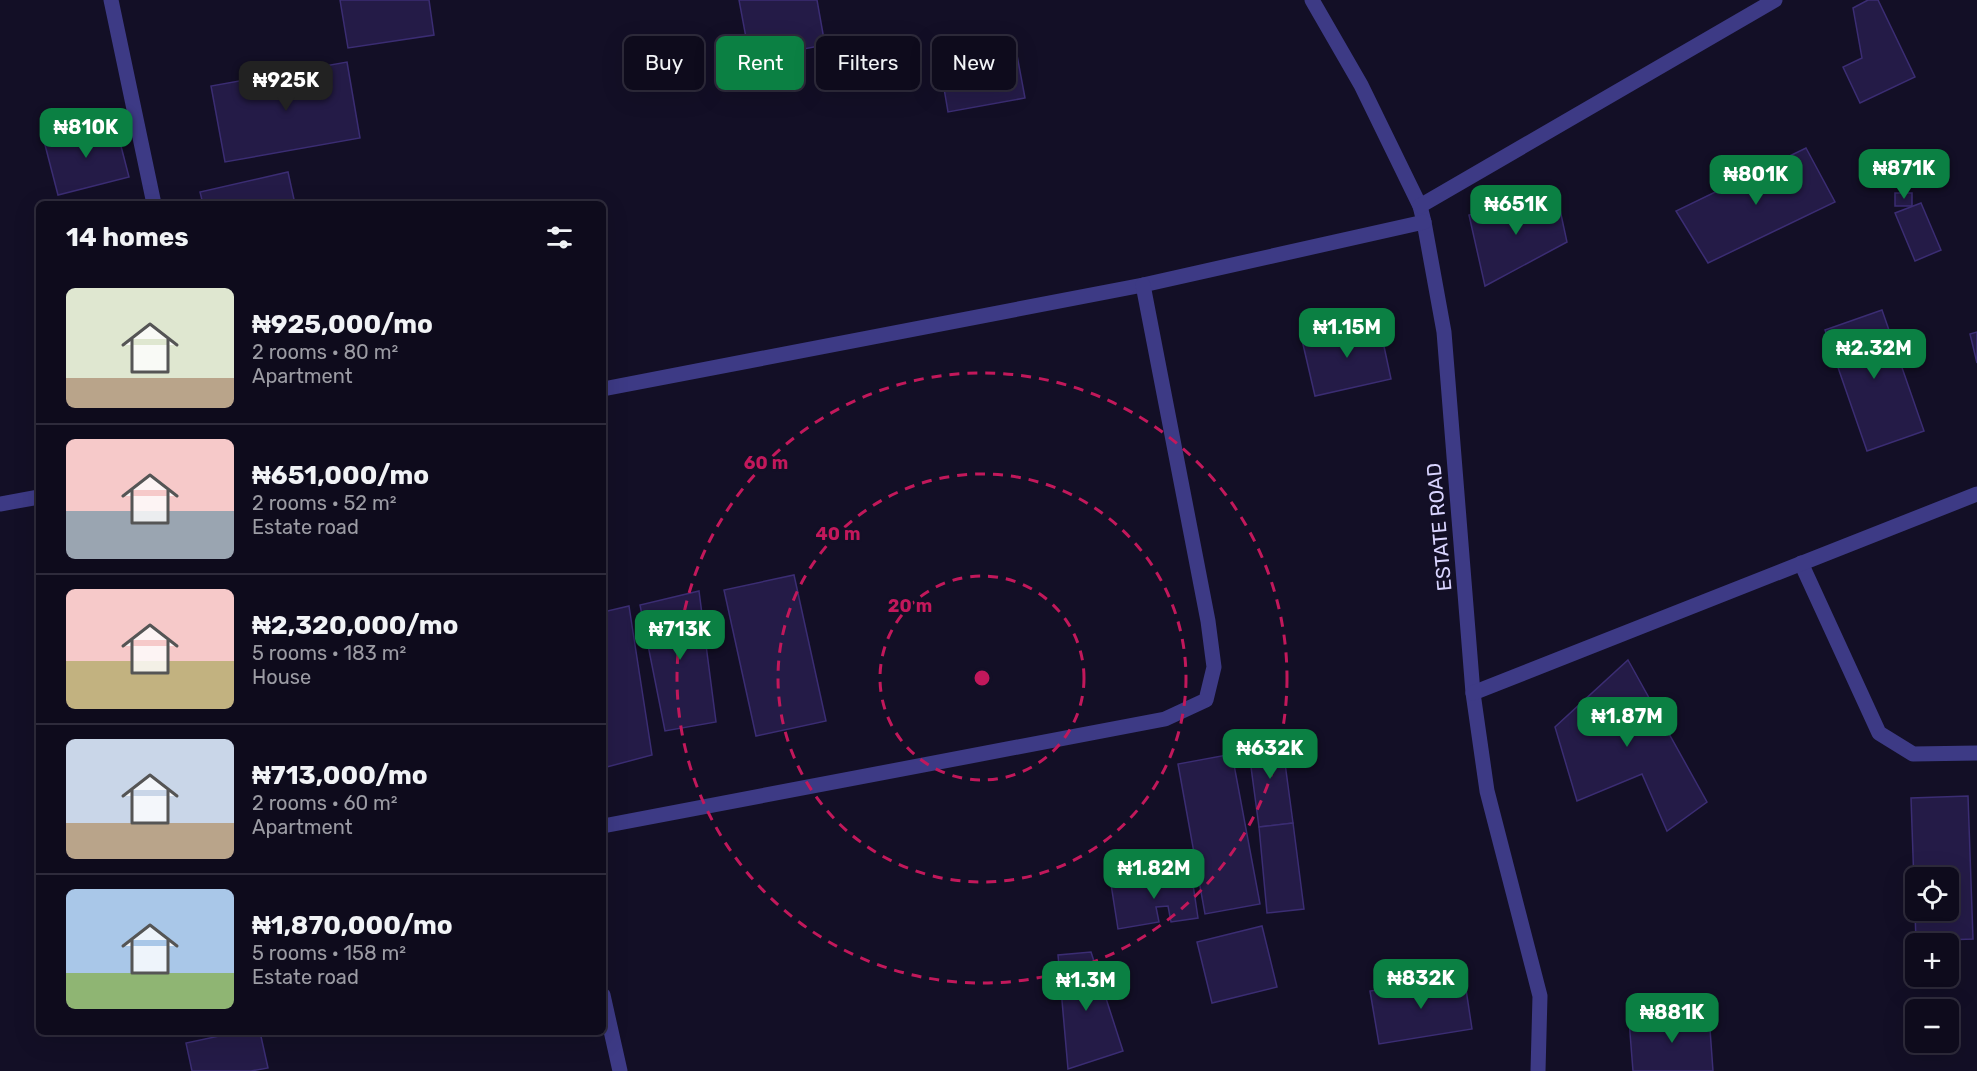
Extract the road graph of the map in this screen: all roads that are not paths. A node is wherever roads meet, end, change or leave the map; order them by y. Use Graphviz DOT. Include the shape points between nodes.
graph roads {
  1 [pos="111,0"];
  2 [pos="1312,0"];
  3 [pos="1775,0"];
  4 [pos="153,201"];
  5 [pos="1420,206"];
  6 [pos="1424,222"];
  7 [pos="1143,285"];
  8 [pos="606,388"];
  9 [pos="1977,494"];
  10 [pos="36,498"];
  11 [pos="0,504"];
  12 [pos="1801,563"];
  13 [pos="1473,693"];
  14 [pos="1977,753"];
  15 [pos="606,825"];
  16 [pos="606,1008"];
  17 [pos="620,1071"];
  18 [pos="1538,1071"];
  1 -- 4 [label="street"];
  2 -- 5 [label="street, ESTATE ROAD" via="1361,85"];
  3 -- 5 [label="street"];
  5 -- 6 [label="street, ESTATE ROAD"];
  6 -- 7 [label="street"];
  6 -- 13 [label="street, ESTATE ROAD" via="1444,332"];
  7 -- 8 [label="street"];
  7 -- 15 [label="street" via="1208,621 1214,667 1206,700 1165,719"];
  9 -- 12 [label="street"];
  10 -- 11 [label="street"];
  12 -- 13 [label="street"];
  12 -- 14 [label="street" via="1879,733 1913,754"];
  13 -- 18 [label="street, ESTATE ROAD" via="1487,791 1540,996"];
  16 -- 17 [label="street"];
}
